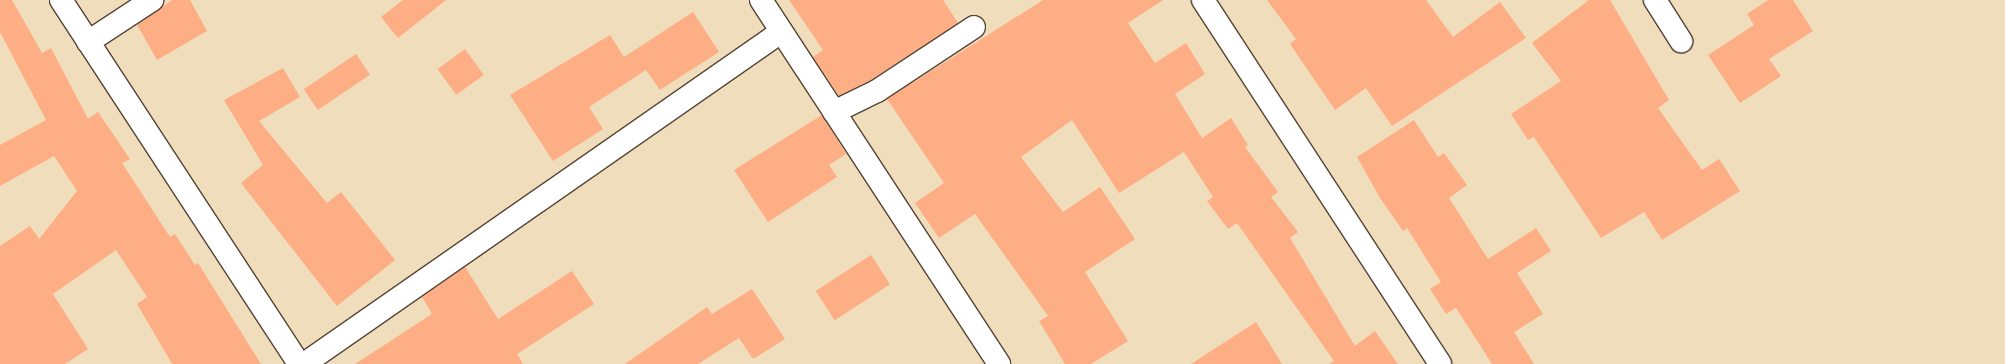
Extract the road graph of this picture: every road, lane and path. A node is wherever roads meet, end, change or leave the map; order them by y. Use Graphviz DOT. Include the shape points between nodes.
graph roads {
  1 [pos="61,0"];
  2 [pos="152,0"];
  3 [pos="761,0"];
  4 [pos="1203,0"];
  5 [pos="1655,0"];
  6 [pos="974,27"];
  7 [pos="781,32"];
  8 [pos="1681,41"];
  9 [pos="88,42"];
  10 [pos="834,112"];
  11 [pos="299,364"];
  12 [pos="304,364"];
  13 [pos="999,364"];
  14 [pos="1440,364"];
  1 -- 9 [label="street"];
  2 -- 9 [label="street"];
  3 -- 7 [label="street"];
  4 -- 14 [label="street"];
  5 -- 8 [label="street"];
  6 -- 10 [label="street" via="877,91"];
  7 -- 10 [label="street"];
  7 -- 12 [label="street"];
  9 -- 11 [label="street"];
  10 -- 13 [label="street"];
}
